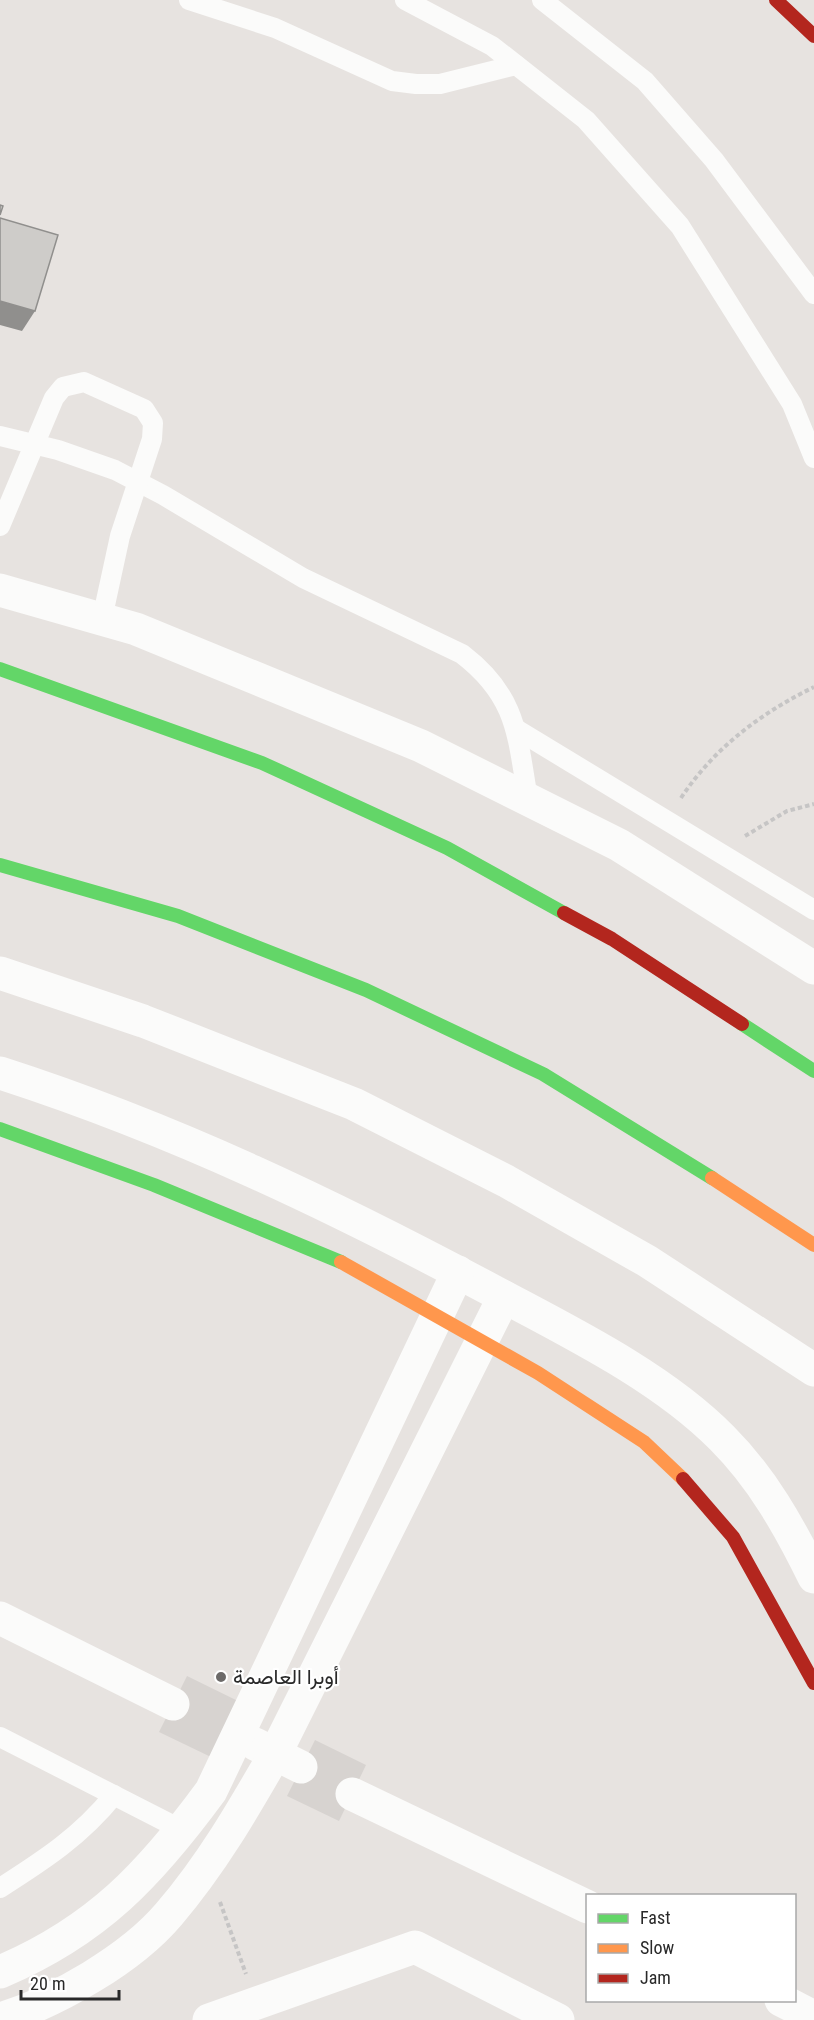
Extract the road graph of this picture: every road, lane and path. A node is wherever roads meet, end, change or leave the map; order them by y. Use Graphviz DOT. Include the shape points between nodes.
graph roads {
  1 [pos="189,0"];
  2 [pos="405,0"];
  3 [pos="542,0"];
  4 [pos="776,0"];
  5 [pos="814,36"];
  6 [pos="516,65"];
  7 [pos="814,294"];
  8 [pos="0,436"];
  9 [pos="34,444"];
  10 [pos="814,458"];
  11 [pos="137,481"];
  12 [pos="0,526"];
  13 [pos="0,590"];
  14 [pos="102,619"];
  15 [pos="0,669"];
  16 [pos="814,687"];
  17 [pos="516,729"];
  18 [pos="528,799"];
  19 [pos="814,804"];
  20 [pos="666,820"];
  21 [pos="718,852"];
  22 [pos="0,865"];
  23 [pos="814,910"];
  24 [pos="814,968"];
  25 [pos="0,973"];
  26 [pos="814,1071"];
  27 [pos="0,1073"];
  28 [pos="0,1129"];
  29 [pos="814,1245"];
  30 [pos="458,1272"];
  31 [pos="504,1297"];
  32 [pos="435,1315"];
  33 [pos="484,1341"];
  34 [pos="814,1370"];
  35 [pos="814,1577"];
  36 [pos="0,1618"];
  37 [pos="814,1683"];
  38 [pos="173,1704"];
  39 [pos="231,1733"];
  40 [pos="0,1737"];
  41 [pos="288,1761"];
  42 [pos="352,1794"];
  43 [pos="114,1795"];
  44 [pos="182,1830"];
  45 [pos="0,1888"];
  46 [pos="217,1895"];
  47 [pos="586,1906"];
  48 [pos="0,1972"];
  49 [pos="782,2002"];
  50 [pos="257,2003"];
  51 [pos="814,2017"];
  52 [pos="0,2019"];
  53 [pos="209,2020"];
  54 [pos="558,2020"];
  1 -- 6 [label="lane" via="275,28 392,81 440,84"];
  2 -- 6 [label="lane" via="492,46"];
  3 -- 7 [label="lane" via="645,81 714,159"];
  4 -- 5 [label="main road"];
  6 -- 10 [label="lane" via="586,120 680,226 792,404"];
  8 -- 9 [label="lane"];
  9 -- 11 [label="lane" via="87,459"];
  9 -- 11 [label="lane" via="58,392 69,383 91,384 144,409 153,423 152,439"];
  9 -- 12 [label="lane"];
  11 -- 14 [label="lane" via="113,560"];
  11 -- 17 [label="lane" via="303,578 462,654 496,687"];
  13 -- 14 [label="street"];
  14 -- 18 [label="street" via="136,629 410,742"];
  15 -- 26 [label="main road" via="262,763 447,848 612,939"];
  16 -- 20 [label="path" via="782,702 716,751"];
  17 -- 18 [label="lane"];
  17 -- 20 [label="lane"];
  18 -- 24 [label="street" via="619,845"];
  19 -- 21 [label="path" via="787,811"];
  20 -- 21 [label="lane"];
  21 -- 23 [label="lane"];
  22 -- 29 [label="main road" via="178,916 366,990 543,1074"];
  25 -- 34 [label="street" via="241,1057 354,1104 506,1181 647,1261"];
  27 -- 30 [label="street" via="174,1135 261,1173"];
  28 -- 32 [label="main road" via="154,1185 334,1258"];
  30 -- 31 [label="street"];
  30 -- 32 [label="street"];
  31 -- 33 [label="street"];
  31 -- 35 [label="street" via="574,1334 674,1396 721,1436 758,1477"];
  32 -- 33 [label="main road"];
  32 -- 39 [label="street"];
  33 -- 37 [label="main road" via="644,1442 694,1489 733,1538"];
  33 -- 41 [label="street"];
  36 -- 38 [label="street"];
  39 -- 41 [label="street"];
  39 -- 44 [label="street" via="211,1791"];
  40 -- 43 [label="lane"];
  41 -- 52 [label="street" via="168,1916 109,1966 28,2011"];
  42 -- 47 [label="street"];
  43 -- 44 [label="lane"];
  43 -- 45 [label="lane" via="61,1849"];
  44 -- 48 [label="street" via="141,1878 87,1926 36,1957"];
  46 -- 50 [label="path"];
  49 -- 51 [label="street"];
  50 -- 53 [label="street"];
  50 -- 54 [label="street" via="415,1947"];
}
